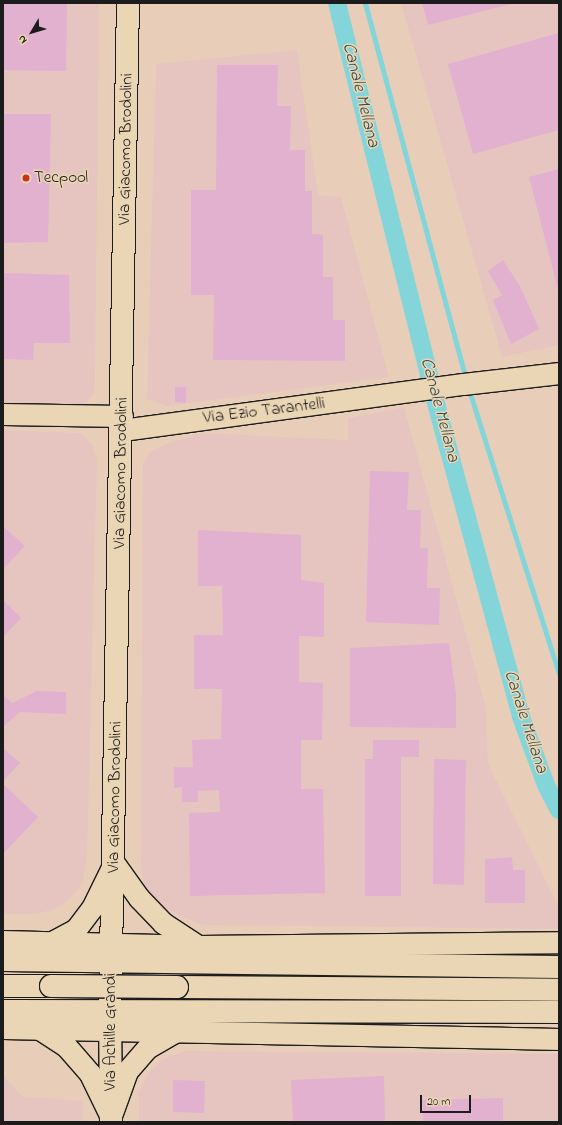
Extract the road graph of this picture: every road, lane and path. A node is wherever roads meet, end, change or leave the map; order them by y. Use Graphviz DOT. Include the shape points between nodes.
graph roads {
  1 [pos="128,3"];
  2 [pos="557,372"];
  3 [pos="3,414"];
  4 [pos="122,423"];
  5 [pos="114,863"];
  6 [pos="3,941"];
  7 [pos="52,942"];
  8 [pos="559,942"];
  9 [pos="198,946"];
  10 [pos="111,951"];
  11 [pos="3,960"];
  12 [pos="559,967"];
  13 [pos="3,986"];
  14 [pos="559,990"];
  15 [pos="3,1011"];
  16 [pos="559,1012"];
  17 [pos="110,1021"];
  18 [pos="3,1028"];
  19 [pos="38,1028"];
  20 [pos="180,1029"];
  21 [pos="559,1039"];
  22 [pos="110,1120"];
  1 -- 4 [label="main road, Via Giacomo Brodolini"];
  2 -- 4 [label="street, Via Ezio Tarantelli" via="406,393"];
  3 -- 4 [label="street, Via Ezio Tarantelli"];
  4 -- 5 [label="main road, Via Giacomo Brodolini"];
  5 -- 7 [label="street" via="92,908 76,929"];
  5 -- 9 [label="street" via="139,898 163,923"];
  5 -- 10 [label="main road, Via Giacomo Brodolini"];
  6 -- 7 [label="street"];
  7 -- 10 [label="street"];
  8 -- 9 [label="street"];
  9 -- 10 [label="street"];
  10 -- 11 [label="main road"];
  10 -- 12 [label="main road"];
  10 -- 17 [label="main road, Via Achille Grandi"];
  13 -- 14 [label="main road, bridge"];
  15 -- 17 [label="main road"];
  16 -- 17 [label="main road"];
  17 -- 19 [label="street"];
  17 -- 20 [label="street"];
  17 -- 22 [label="main road, Via Achille Grandi"];
  18 -- 19 [label="street"];
  19 -- 22 [label="street" via="66,1046 90,1074"];
  20 -- 21 [label="street"];
  20 -- 22 [label="street" via="147,1048 127,1070"];
}
